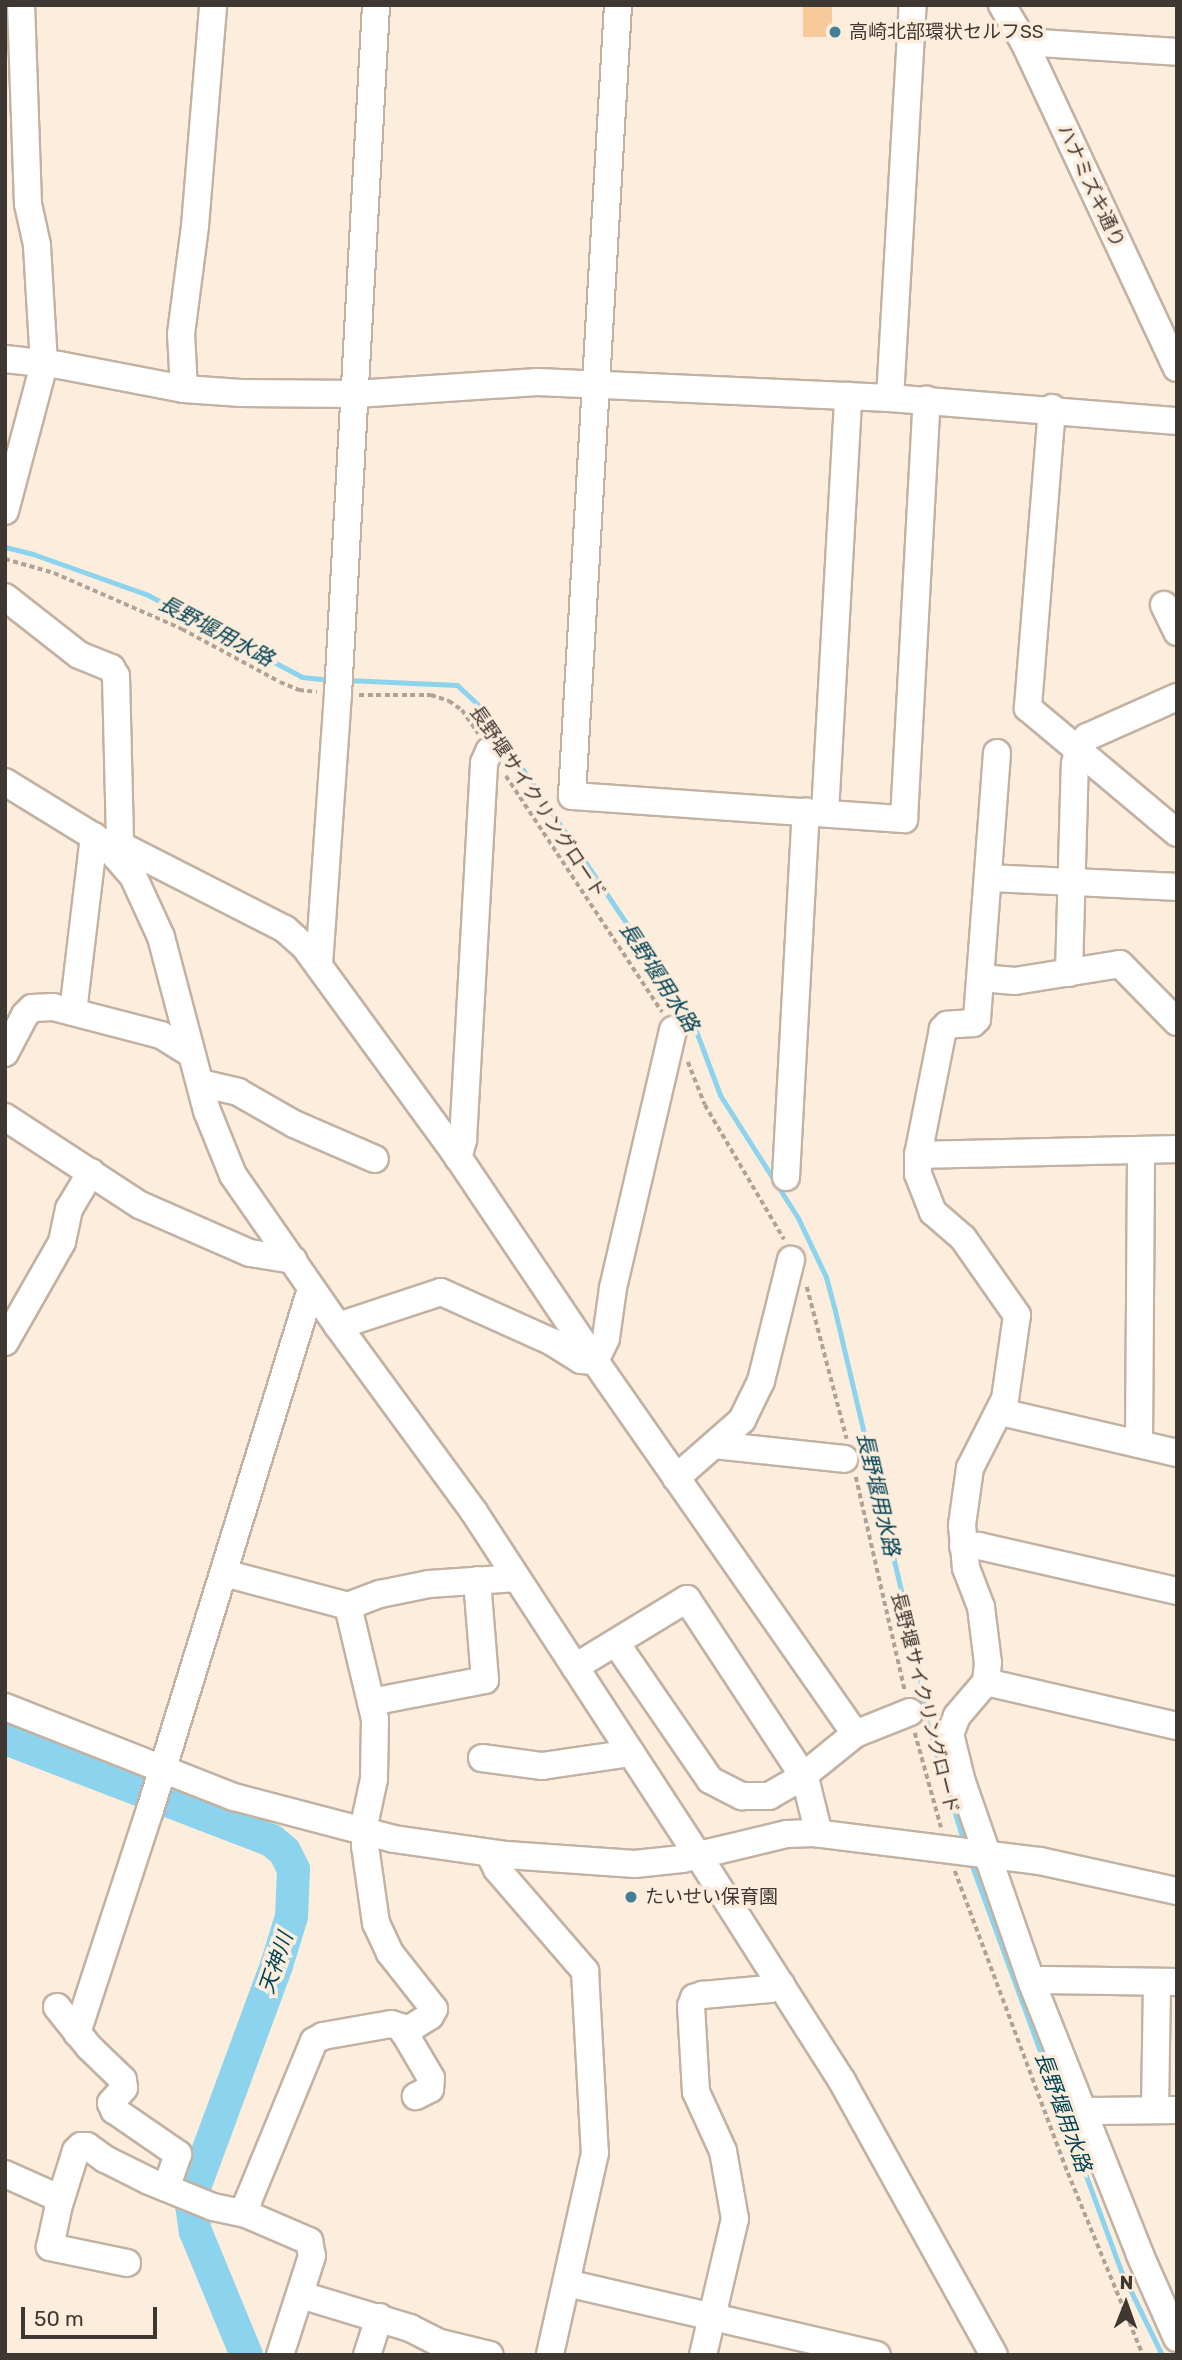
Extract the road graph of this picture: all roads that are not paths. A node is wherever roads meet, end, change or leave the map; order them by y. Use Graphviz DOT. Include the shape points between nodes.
graph roads {
  1 [pos="21,5"];
  2 [pos="213,5"];
  3 [pos="376,5"];
  4 [pos="618,5"];
  5 [pos="913,5"];
  6 [pos="1002,5"];
  7 [pos="1024,42"];
  8 [pos="1177,52"];
  9 [pos="17,202"];
  10 [pos="5,359"];
  11 [pos="44,364"];
  12 [pos="1177,368"];
  13 [pos="595,384"];
  14 [pos="184,389"];
  15 [pos="356,394"];
  16 [pos="848,396"];
  17 [pos="890,397"];
  18 [pos="927,400"];
  19 [pos="1052,408"];
  20 [pos="1177,421"];
  21 [pos="5,511"];
  22 [pos="5,597"];
  23 [pos="1164,605"];
  24 [pos="1177,632"];
  25 [pos="1177,697"];
  26 [pos="1078,750"];
  27 [pos="489,751"];
  28 [pos="997,753"];
  29 [pos="11,791"];
  30 [pos="815,812"];
  31 [pos="1177,833"];
  32 [pos="109,844"];
  33 [pos="989,878"];
  34 [pos="1072,882"];
  35 [pos="1177,887"];
  36 [pos="319,965"];
  37 [pos="1069,973"];
  38 [pos="981,978"];
  39 [pos="73,1012"];
  40 [pos="1177,1022"];
  41 [pos="673,1030"];
  42 [pos="5,1053"];
  43 [pos="191,1055"];
  44 [pos="200,1083"];
  45 [pos="5,1118"];
  46 [pos="1177,1149"];
  47 [pos="1141,1152"];
  48 [pos="456,1154"];
  49 [pos="918,1156"];
  50 [pos="375,1159"];
  51 [pos="90,1172"];
  52 [pos="786,1177"];
  53 [pos="293,1260"];
  54 [pos="795,1262"];
  55 [pos="311,1289"];
  56 [pos="338,1326"];
  57 [pos="5,1342"];
  58 [pos="595,1361"];
  59 [pos="1002,1412"];
  60 [pos="1139,1444"];
  61 [pos="714,1445"];
  62 [pos="1177,1453"];
  63 [pos="850,1462"];
  64 [pos="676,1478"];
  65 [pos="963,1546"];
  66 [pos="224,1573"];
  67 [pos="517,1578"];
  68 [pos="477,1580"];
  69 [pos="1177,1591"];
  70 [pos="348,1606"];
  71 [pos="616,1643"];
  72 [pos="575,1667"];
  73 [pos="986,1682"];
  74 [pos="371,1702"];
  75 [pos="5,1707"];
  76 [pos="910,1713"];
  77 [pos="1177,1726"];
  78 [pos="855,1734"];
  79 [pos="631,1753"];
  80 [pos="482,1758"];
  81 [pos="162,1774"];
  82 [pos="803,1776"];
  83 [pos="365,1833"];
  84 [pos="819,1834"];
  85 [pos="489,1853"];
  86 [pos="986,1853"];
  87 [pos="698,1855"];
  88 [pos="1177,1891"];
  89 [pos="1167,1982"];
  90 [pos="1032,1983"];
  91 [pos="781,1985"];
  92 [pos="57,2007"];
  93 [pos="404,2032"];
  94 [pos="77,2033"];
  95 [pos="416,2096"];
  96 [pos="1166,2110"];
  97 [pos="1084,2115"];
  98 [pos="5,2174"];
  99 [pos="171,2189"];
  100 [pos="61,2199"];
  101 [pos="246,2214"];
  102 [pos="127,2263"];
  103 [pos="567,2283"];
  104 [pos="301,2295"];
  105 [pos="379,2317"];
  106 [pos="712,2317"];
  107 [pos="1177,2338"];
  108 [pos="832,2349"];
  109 [pos="280,2355"];
  110 [pos="367,2355"];
  111 [pos="490,2355"];
  112 [pos="550,2355"];
  113 [pos="703,2355"];
  114 [pos="877,2355"];
  115 [pos="994,2355"];
  1 -- 9 [label="street"];
  2 -- 14 [label="street" via="181,334"];
  3 -- 15 [label="street"];
  4 -- 13 [label="street"];
  5 -- 17 [label="street"];
  6 -- 7 [label="street, ハナミズキ通り"];
  7 -- 8 [label="street"];
  7 -- 12 [label="street, ハナミズキ通り"];
  9 -- 11 [label="street" via="37,245"];
  10 -- 11 [label="street"];
  11 -- 14 [label="street"];
  11 -- 21 [label="street"];
  13 -- 15 [label="street" via="538,382"];
  13 -- 16 [label="street"];
  13 -- 30 [label="street" via="572,796"];
  14 -- 15 [label="street"];
  15 -- 36 [label="street"];
  16 -- 17 [label="street"];
  16 -- 30 [label="street"];
  17 -- 18 [label="street"];
  18 -- 19 [label="street"];
  18 -- 30 [label="street" via="904,819"];
  19 -- 20 [label="street"];
  19 -- 26 [label="street" via="1028,708"];
  22 -- 32 [label="street" via="79,655 111,668 116,676"];
  23 -- 24 [label="street"];
  25 -- 26 [label="street" via="1087,737"];
  26 -- 31 [label="street"];
  26 -- 34 [label="street"];
  27 -- 48 [label="street" via="484,763 463,1140"];
  28 -- 33 [label="street"];
  29 -- 32 [label="street"];
  30 -- 52 [label="street"];
  32 -- 36 [label="street" via="285,929"];
  32 -- 39 [label="street"];
  32 -- 43 [label="street" via="133,876 161,937"];
  33 -- 34 [label="street"];
  33 -- 38 [label="street"];
  34 -- 35 [label="street"];
  34 -- 37 [label="street"];
  36 -- 48 [label="street"];
  37 -- 38 [label="street" via="1015,981"];
  37 -- 40 [label="street" via="1120,964"];
  38 -- 49 [label="street" via="977,1019 943,1029"];
  39 -- 42 [label="street" via="32,1008"];
  39 -- 43 [label="street" via="161,1035"];
  41 -- 58 [label="street" via="612,1288 606,1338"];
  43 -- 44 [label="street"];
  44 -- 50 [label="street" via="238,1092 277,1116"];
  44 -- 53 [label="street" via="233,1175"];
  45 -- 51 [label="street"];
  46 -- 47 [label="street"];
  47 -- 49 [label="street"];
  47 -- 60 [label="street"];
  48 -- 58 [label="street"];
  49 -- 59 [label="street" via="918,1174 933,1212 963,1238 1017,1315"];
  51 -- 53 [label="street" via="140,1205 237,1248"];
  51 -- 57 [label="street" via="69,1209 62,1242"];
  53 -- 55 [label="street"];
  54 -- 61 [label="street" via="761,1381 742,1420"];
  55 -- 56 [label="street"];
  55 -- 66 [label="street"];
  56 -- 58 [label="street" via="441,1292 552,1342 581,1360"];
  56 -- 67 [label="street"];
  58 -- 64 [label="street"];
  59 -- 60 [label="street"];
  59 -- 65 [label="street" via="979,1449 966,1482"];
  60 -- 62 [label="street"];
  61 -- 63 [label="street"];
  61 -- 64 [label="street"];
  64 -- 78 [label="street"];
  65 -- 69 [label="street"];
  65 -- 73 [label="street" via="981,1606 989,1663"];
  66 -- 70 [label="street"];
  66 -- 81 [label="street"];
  67 -- 68 [label="street"];
  67 -- 72 [label="street"];
  68 -- 70 [label="street" via="417,1586"];
  68 -- 74 [label="street" via="485,1680"];
  70 -- 74 [label="street"];
  71 -- 72 [label="street"];
  71 -- 82 [label="street" via="710,1780 733,1793 754,1797 769,1796"];
  71 -- 82 [label="street" via="687,1599"];
  72 -- 79 [label="street"];
  73 -- 77 [label="street"];
  73 -- 86 [label="street" via="957,1716 950,1734"];
  74 -- 83 [label="street" via="376,1755"];
  75 -- 81 [label="street"];
  76 -- 78 [label="street"];
  78 -- 82 [label="street"];
  79 -- 80 [label="street" via="542,1766"];
  79 -- 87 [label="street"];
  81 -- 83 [label="street"];
  81 -- 94 [label="street"];
  82 -- 84 [label="street"];
  83 -- 85 [label="street"];
  83 -- 93 [label="street" via="382,1942 434,2009"];
  84 -- 86 [label="street"];
  84 -- 87 [label="street" via="786,1834"];
  85 -- 87 [label="street" via="635,1864"];
  85 -- 103 [label="street" via="497,1869 585,1971 595,2153"];
  86 -- 88 [label="street"];
  86 -- 90 [label="street"];
  87 -- 91 [label="street"];
  89 -- 90 [label="street"];
  89 -- 96 [label="street"];
  90 -- 97 [label="street"];
  91 -- 106 [label="street" via="702,1995 694,1998 691,2006 696,2092 723,2151 735,2219"];
  91 -- 115 [label="street" via="842,2081"];
  92 -- 94 [label="street"];
  93 -- 95 [label="street" via="431,2078 430,2089"];
  93 -- 101 [label="street" via="391,2024 314,2041"];
  94 -- 99 [label="street" via="123,2080 124,2088 111,2103 114,2110 178,2154"];
  96 -- 97 [label="street"];
  97 -- 107 [label="street"];
  98 -- 100 [label="street"];
  99 -- 100 [label="street" via="81,2146"];
  99 -- 101 [label="street" via="213,2207"];
  100 -- 102 [label="street" via="50,2247"];
  101 -- 104 [label="street" via="309,2241 312,2256"];
  103 -- 106 [label="street"];
  103 -- 112 [label="street"];
  104 -- 105 [label="street"];
  104 -- 109 [label="street"];
  105 -- 110 [label="street"];
  105 -- 111 [label="street" via="440,2343"];
  106 -- 108 [label="street"];
  106 -- 113 [label="street"];
  108 -- 114 [label="street"];
}
